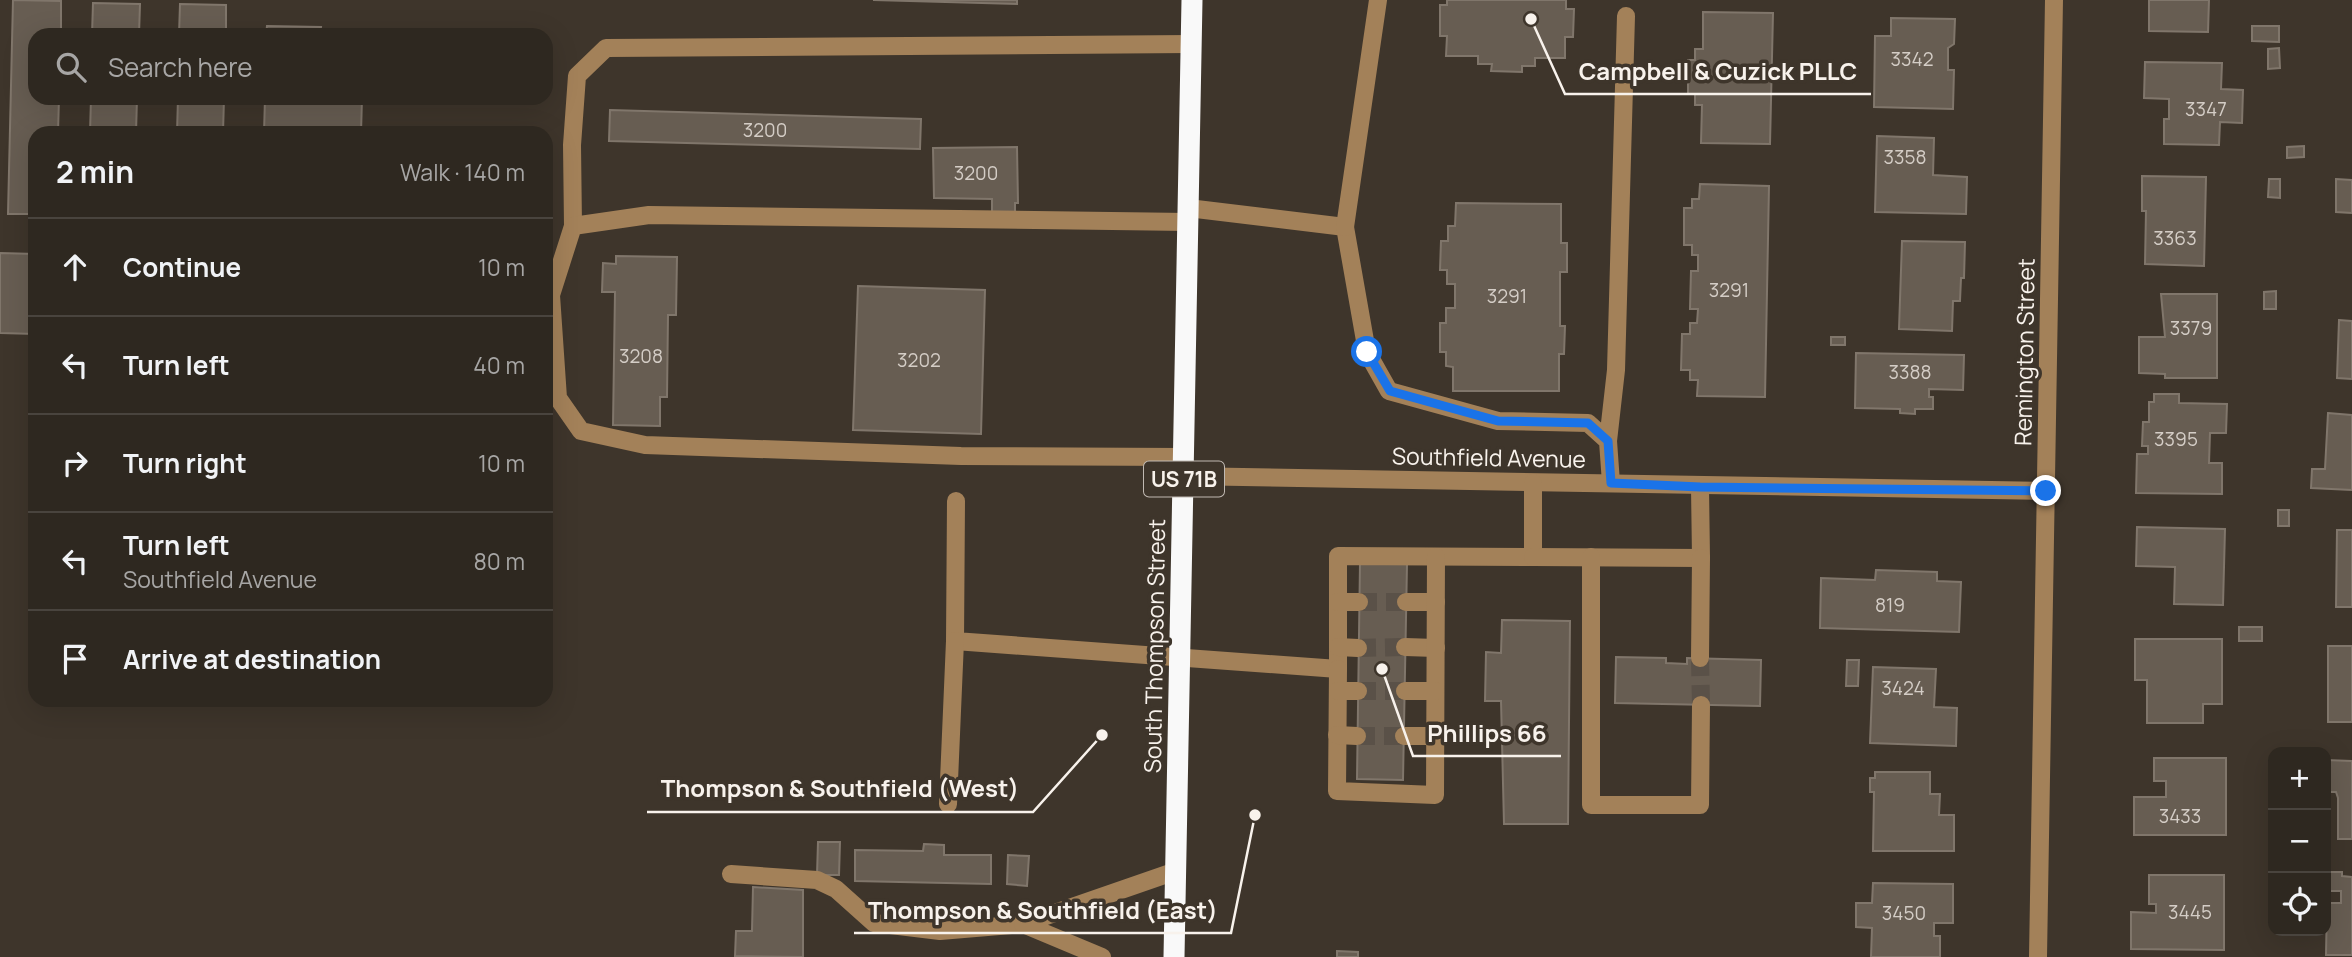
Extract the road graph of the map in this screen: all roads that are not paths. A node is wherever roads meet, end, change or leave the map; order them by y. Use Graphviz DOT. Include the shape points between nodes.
graph roads {
  1 [pos="1192,0"];
  2 [pos="1378,0"];
  3 [pos="2054,0"];
  4 [pos="1626,16"];
  5 [pos="1192,44"];
  6 [pos="1188,215"];
  7 [pos="573,226"];
  8 [pos="1345,227"];
  9 [pos="553,289"];
  10 [pos="553,324"];
  11 [pos="1608,441"];
  12 [pos="1184,467"];
  13 [pos="1533,483"];
  14 [pos="1611,483"];
  15 [pos="1700,487"];
  16 [pos="2046,491"];
  17 [pos="956,501"];
  18 [pos="1436,557"];
  19 [pos="1533,557"];
  20 [pos="1591,557"];
  21 [pos="1700,558"];
  22 [pos="1338,602"];
  23 [pos="1359,602"];
  24 [pos="1406,602"];
  25 [pos="1436,602"];
  26 [pos="955,641"];
  27 [pos="1338,647"];
  28 [pos="1359,648"];
  29 [pos="1405,648"];
  30 [pos="1436,648"];
  31 [pos="1181,659"];
  32 [pos="1700,659"];
  33 [pos="1338,669"];
  34 [pos="1338,691"];
  35 [pos="1358,691"];
  36 [pos="1405,691"];
  37 [pos="1435,691"];
  38 [pos="1700,705"];
  39 [pos="1337,735"];
  40 [pos="1357,736"];
  41 [pos="1404,736"];
  42 [pos="1435,736"];
  43 [pos="948,804"];
  44 [pos="1176,871"];
  45 [pos="731,874"];
  46 [pos="1023,924"];
  47 [pos="1102,957"];
  48 [pos="1174,957"];
  49 [pos="2038,957"];
  1 -- 5 [label="highway, South Thompson Street / US 71B"];
  2 -- 8 [label="street"];
  3 -- 16 [label="street, Remington Street"];
  4 -- 11 [label="street" via="1616,370"];
  5 -- 6 [label="highway, South Thompson Street / US 71B"];
  5 -- 7 [label="street, Southfield Avenue" via="606,48 577,76"];
  6 -- 7 [label="street" via="649,215"];
  6 -- 8 [label="street"];
  6 -- 12 [label="highway, South Thompson Street / US 71B"];
  7 -- 9 [label="street, Southfield Avenue"];
  8 -- 11 [label="street" via="1367,352 1390,391 1498,421 1588,423"];
  10 -- 12 [label="street, Southfield Avenue" via="558,398 581,431 645,445"];
  11 -- 14 [label="street"];
  12 -- 13 [label="street, Southfield Avenue"];
  12 -- 31 [label="highway, South Thompson Street / US 71B"];
  13 -- 14 [label="street, Southfield Avenue"];
  13 -- 19 [label="street"];
  14 -- 15 [label="street, Southfield Avenue"];
  15 -- 16 [label="street, Southfield Avenue"];
  15 -- 21 [label="street"];
  16 -- 49 [label="street, Remington Street"];
  17 -- 26 [label="street"];
  18 -- 19 [label="street"];
  18 -- 22 [label="street" via="1338,556"];
  18 -- 25 [label="street"];
  19 -- 20 [label="street"];
  20 -- 21 [label="street"];
  20 -- 38 [label="street" via="1591,805 1700,805"];
  21 -- 32 [label="street"];
  22 -- 23 [label="street"];
  22 -- 27 [label="street"];
  24 -- 25 [label="street"];
  25 -- 30 [label="street"];
  26 -- 31 [label="street"];
  26 -- 43 [label="street"];
  27 -- 28 [label="street"];
  27 -- 33 [label="street"];
  29 -- 30 [label="street"];
  30 -- 37 [label="street"];
  31 -- 33 [label="street"];
  31 -- 44 [label="highway, South Thompson Street / US 71B"];
  33 -- 34 [label="street"];
  34 -- 35 [label="street"];
  34 -- 39 [label="street"];
  36 -- 37 [label="street"];
  37 -- 42 [label="street"];
  39 -- 40 [label="street"];
  39 -- 42 [label="street" via="1337,791 1435,795"];
  41 -- 42 [label="street"];
  44 -- 46 [label="street"];
  44 -- 48 [label="highway, South Thompson Street / US 71B"];
  45 -- 46 [label="street" via="817,880 836,889 874,922 940,931"];
  46 -- 47 [label="street"];
}
